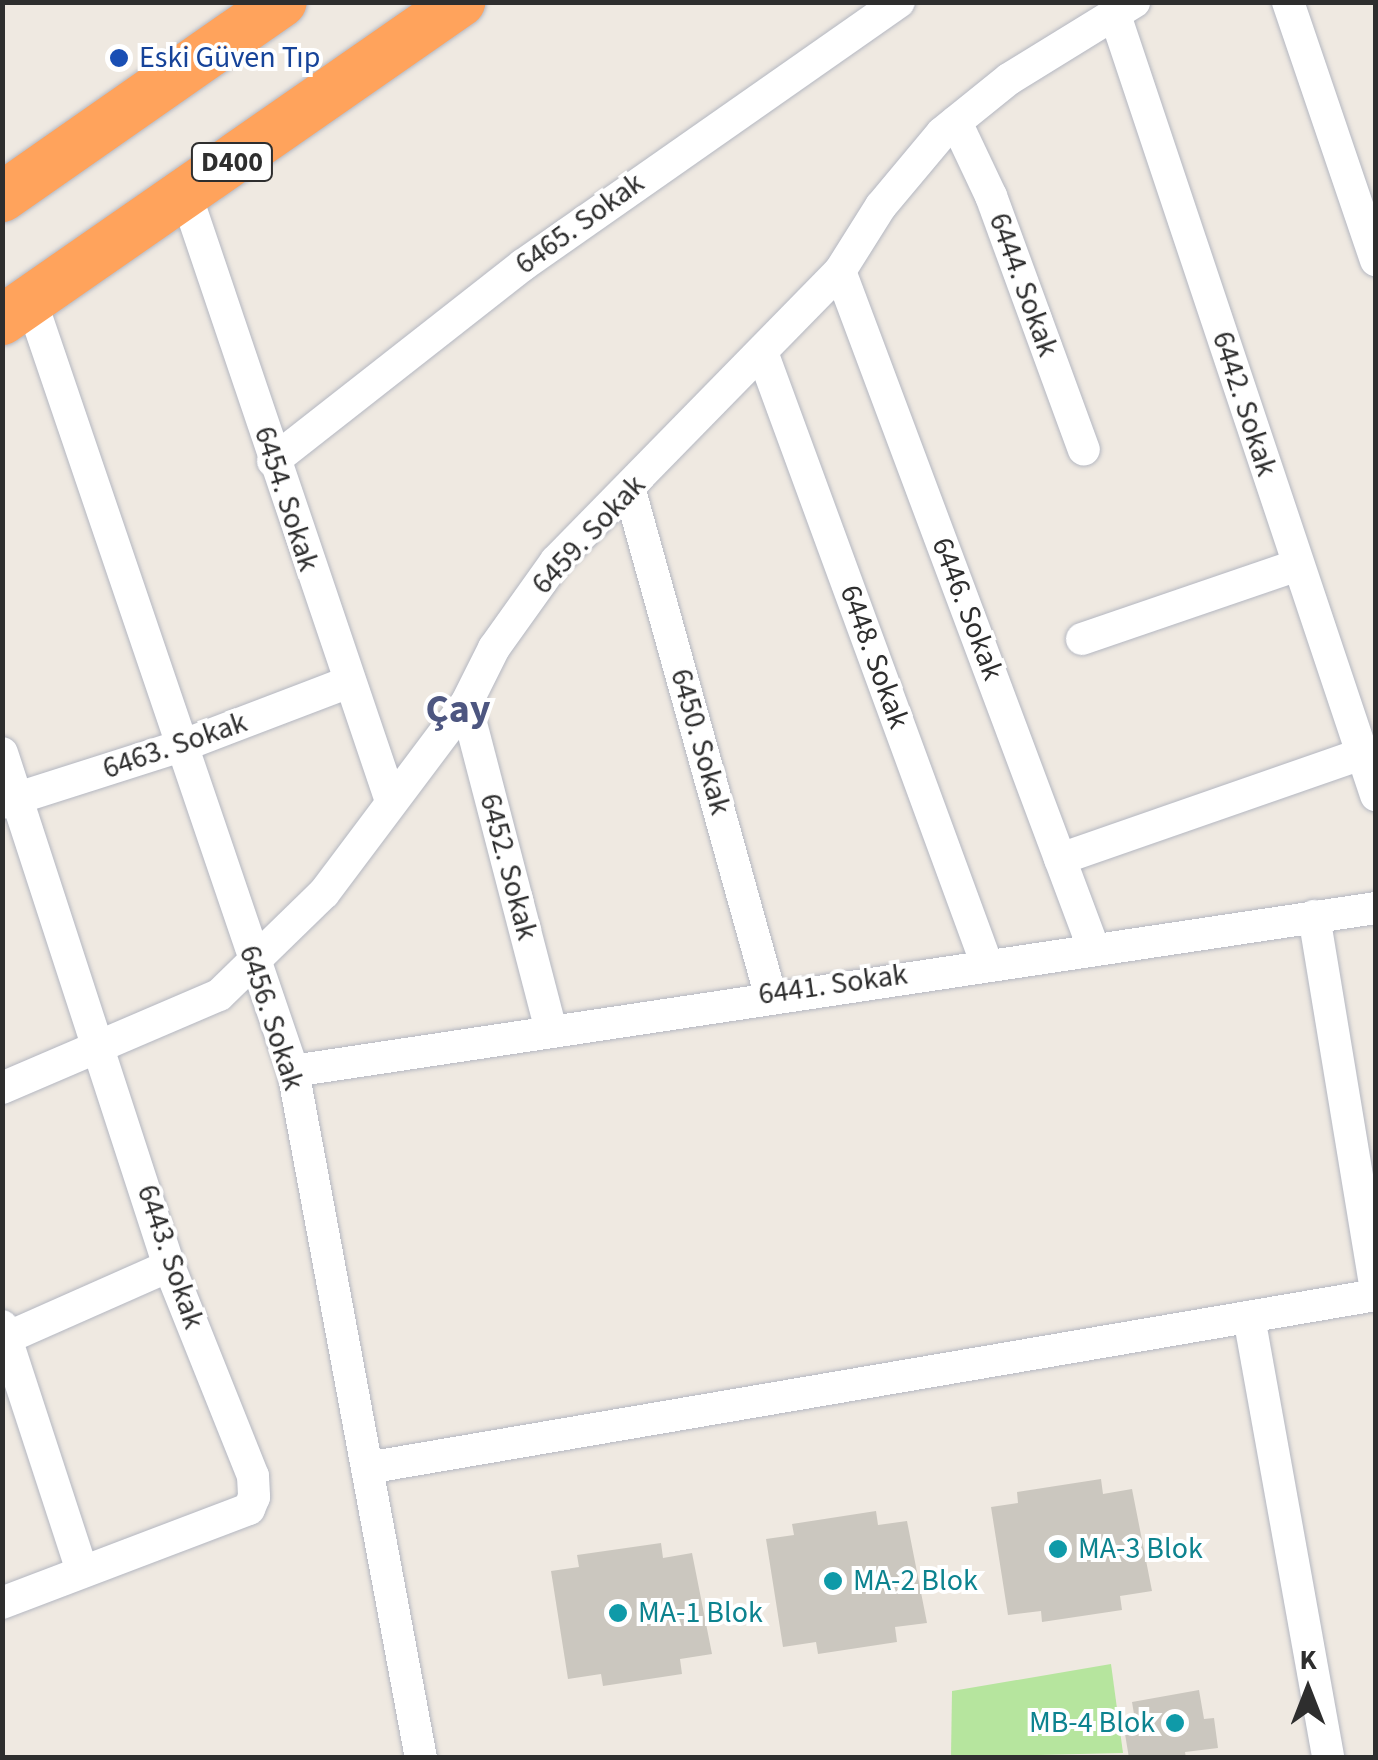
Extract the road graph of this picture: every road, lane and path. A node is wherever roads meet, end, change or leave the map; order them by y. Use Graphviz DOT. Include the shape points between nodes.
graph roads {
  1 [pos="282,2"];
  2 [pos="460,2"];
  3 [pos="899,2"];
  4 [pos="1288,2"];
  5 [pos="1124,7"];
  6 [pos="956,122"];
  7 [pos="186,194"];
  8 [pos="2,198"];
  9 [pos="1376,260"];
  10 [pos="840,271"];
  11 [pos="17,311"];
  12 [pos="762,352"];
  13 [pos="1084,450"];
  14 [pos="274,461"];
  15 [pos="630,491"];
  16 [pos="1298,565"];
  17 [pos="1082,638"];
  18 [pos="346,683"];
  19 [pos="466,704"];
  20 [pos="184,746"];
  21 [pos="2,753"];
  22 [pos="1362,754"];
  23 [pos="1376,795"];
  24 [pos="10,801"];
  25 [pos="391,801"];
  26 [pos="1060,859"];
  27 [pos="1376,908"];
  28 [pos="1314,916"];
  29 [pos="1093,947"];
  30 [pos="251,959"];
  31 [pos="986,962"];
  32 [pos="770,994"];
  33 [pos="551,1030"];
  34 [pos="102,1049"];
  35 [pos="292,1071"];
  36 [pos="2,1088"];
  37 [pos="169,1266"];
  38 [pos="1376,1293"];
  39 [pos="1249,1317"];
  40 [pos="4,1335"];
  41 [pos="367,1468"];
  42 [pos="82,1571"];
  43 [pos="2,1603"];
  44 [pos="421,1758"];
  45 [pos="1328,1758"];
  1 -- 8 [label="highway"];
  2 -- 7 [label="highway, D400"];
  3 -- 14 [label="street, 6465. Sokak" via="538,254"];
  4 -- 9 [label="street"];
  5 -- 6 [label="street, 6459. Sokak"];
  5 -- 16 [label="street, 6442. Sokak"];
  6 -- 10 [label="street, 6459. Sokak" via="881,206"];
  6 -- 13 [label="street, 6444. Sokak" via="991,196"];
  7 -- 11 [label="highway, D400"];
  7 -- 14 [label="street, 6454. Sokak"];
  10 -- 12 [label="street, 6459. Sokak"];
  10 -- 26 [label="street, 6446. Sokak"];
  11 -- 20 [label="street, 6456. Sokak"];
  12 -- 15 [label="street, 6459. Sokak"];
  12 -- 31 [label="street, 6448. Sokak"];
  14 -- 18 [label="street, 6454. Sokak"];
  15 -- 19 [label="street, 6459. Sokak" via="556,561 494,648"];
  15 -- 32 [label="street, 6450. Sokak"];
  16 -- 17 [label="street"];
  16 -- 22 [label="street, 6442. Sokak"];
  18 -- 20 [label="street, 6463. Sokak"];
  18 -- 25 [label="street, 6454. Sokak"];
  19 -- 25 [label="street, 6459. Sokak"];
  19 -- 33 [label="street, 6452. Sokak"];
  20 -- 24 [label="street, 6463. Sokak"];
  20 -- 30 [label="street, 6456. Sokak"];
  21 -- 24 [label="street, 6443. Sokak"];
  22 -- 23 [label="street, 6442. Sokak"];
  22 -- 26 [label="street"];
  24 -- 34 [label="street, 6443. Sokak"];
  25 -- 30 [label="street, 6459. Sokak" via="324,893"];
  26 -- 29 [label="street, 6446. Sokak"];
  27 -- 28 [label="street, 6441. Sokak"];
  28 -- 29 [label="street, 6441. Sokak"];
  28 -- 38 [label="street"];
  29 -- 31 [label="street, 6441. Sokak"];
  30 -- 34 [label="street, 6459. Sokak" via="219,995"];
  30 -- 35 [label="street, 6456. Sokak"];
  31 -- 32 [label="street, 6441. Sokak"];
  32 -- 33 [label="street, 6441. Sokak"];
  33 -- 35 [label="street, 6441. Sokak"];
  34 -- 36 [label="street, 6459. Sokak"];
  34 -- 37 [label="street, 6443. Sokak"];
  35 -- 41 [label="street, 6456. Sokak"];
  37 -- 40 [label="street"];
  37 -- 42 [label="street, 6443. Sokak" via="252,1476 254,1497 248,1509"];
  38 -- 39 [label="street"];
  39 -- 41 [label="street"];
  39 -- 45 [label="street"];
  40 -- 42 [label="street"];
  41 -- 44 [label="street, 6456. Sokak"];
  42 -- 43 [label="street, 6443. Sokak"];
}
